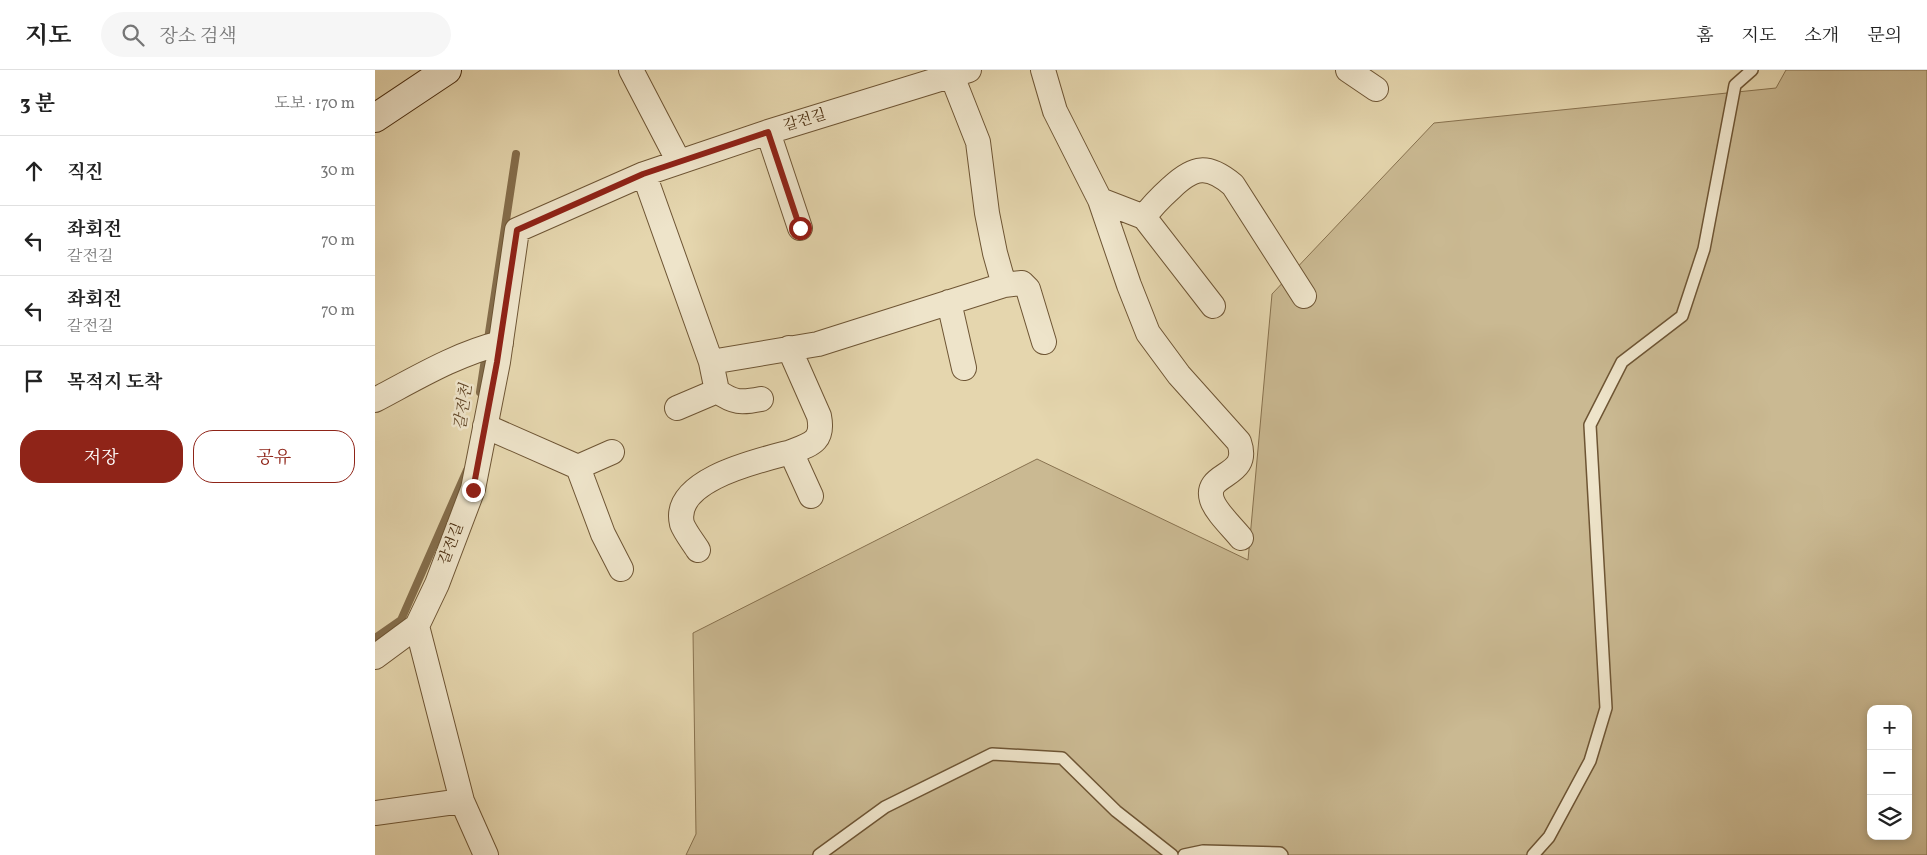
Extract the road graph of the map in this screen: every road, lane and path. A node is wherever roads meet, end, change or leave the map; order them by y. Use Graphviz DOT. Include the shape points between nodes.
graph roads {
  1 [pos="447,70"];
  2 [pos="631,70"];
  3 [pos="1043,70"];
  4 [pos="1348,70"];
  5 [pos="1752,70"];
  6 [pos="960,73"];
  7 [pos="1375,89"];
  8 [pos="375,118"];
  9 [pos="768,132"];
  10 [pos="679,162"];
  11 [pos="643,174"];
  12 [pos="1100,200"];
  13 [pos="1143,217"];
  14 [pos="800,228"];
  15 [pos="1003,285"];
  16 [pos="1305,296"];
  17 [pos="949,302"];
  18 [pos="1213,306"];
  19 [pos="1044,342"];
  20 [pos="499,343"];
  21 [pos="789,348"];
  22 [pos="711,362"];
  23 [pos="964,368"];
  24 [pos="717,391"];
  25 [pos="761,399"];
  26 [pos="375,400"];
  27 [pos="677,408"];
  28 [pos="485,426"];
  29 [pos="612,452"];
  30 [pos="791,452"];
  31 [pos="578,467"];
  32 [pos="811,496"];
  33 [pos="1241,538"];
  34 [pos="698,550"];
  35 [pos="621,569"];
  36 [pos="417,626"];
  37 [pos="375,658"];
  38 [pos="462,801"];
  39 [pos="375,813"];
  40 [pos="486,855"];
  41 [pos="819,855"];
  42 [pos="1172,855"];
  43 [pos="1184,855"];
  44 [pos="1282,855"];
  45 [pos="1533,855"];
  1 -- 8 [label="main road"];
  2 -- 10 [label="street"];
  3 -- 12 [label="street" via="1055,111"];
  4 -- 7 [label="street"];
  5 -- 45 [label="lane" via="1735,85 1704,250 1682,316 1622,362 1590,425 1607,708 1590,761 1549,837"];
  6 -- 9 [label="street, 갈전길"];
  6 -- 15 [label="street" via="978,142 987,213"];
  9 -- 10 [label="street, 갈전길"];
  9 -- 14 [label="street"];
  10 -- 11 [label="street, 갈전길"];
  11 -- 20 [label="street, 갈전길" via="517,230"];
  11 -- 22 [label="street"];
  12 -- 13 [label="street"];
  12 -- 33 [label="street" via="1148,333 1179,375 1239,442 1243,452 1239,465 1216,481 1211,494 1217,508"];
  13 -- 16 [label="street" via="1189,173 1200,170 1223,176 1233,185"];
  13 -- 18 [label="street"];
  15 -- 17 [label="street"];
  15 -- 19 [label="street" via="1022,283 1027,289"];
  17 -- 21 [label="street" via="850,335"];
  17 -- 23 [label="street"];
  20 -- 26 [label="street" via="432,370"];
  20 -- 28 [label="street, 갈전길"];
  21 -- 22 [label="street"];
  21 -- 30 [label="street" via="819,416 821,428 817,440"];
  22 -- 24 [label="street"];
  24 -- 25 [label="street" via="729,400 744,403"];
  24 -- 27 [label="street"];
  28 -- 31 [label="street"];
  28 -- 36 [label="street, 갈전길" via="473,490 437,584"];
  29 -- 31 [label="street"];
  30 -- 32 [label="street"];
  30 -- 34 [label="street" via="725,472 686,499 682,511 683,524"];
  31 -- 35 [label="street" via="603,534"];
  36 -- 37 [label="street, 갈전길"];
  36 -- 38 [label="street"];
  38 -- 39 [label="street"];
  38 -- 40 [label="street"];
  41 -- 42 [label="lane" via="885,806 992,754 1062,758 1116,811"];
  43 -- 44 [label="lane" via="1203,851 1280,852"];
}
